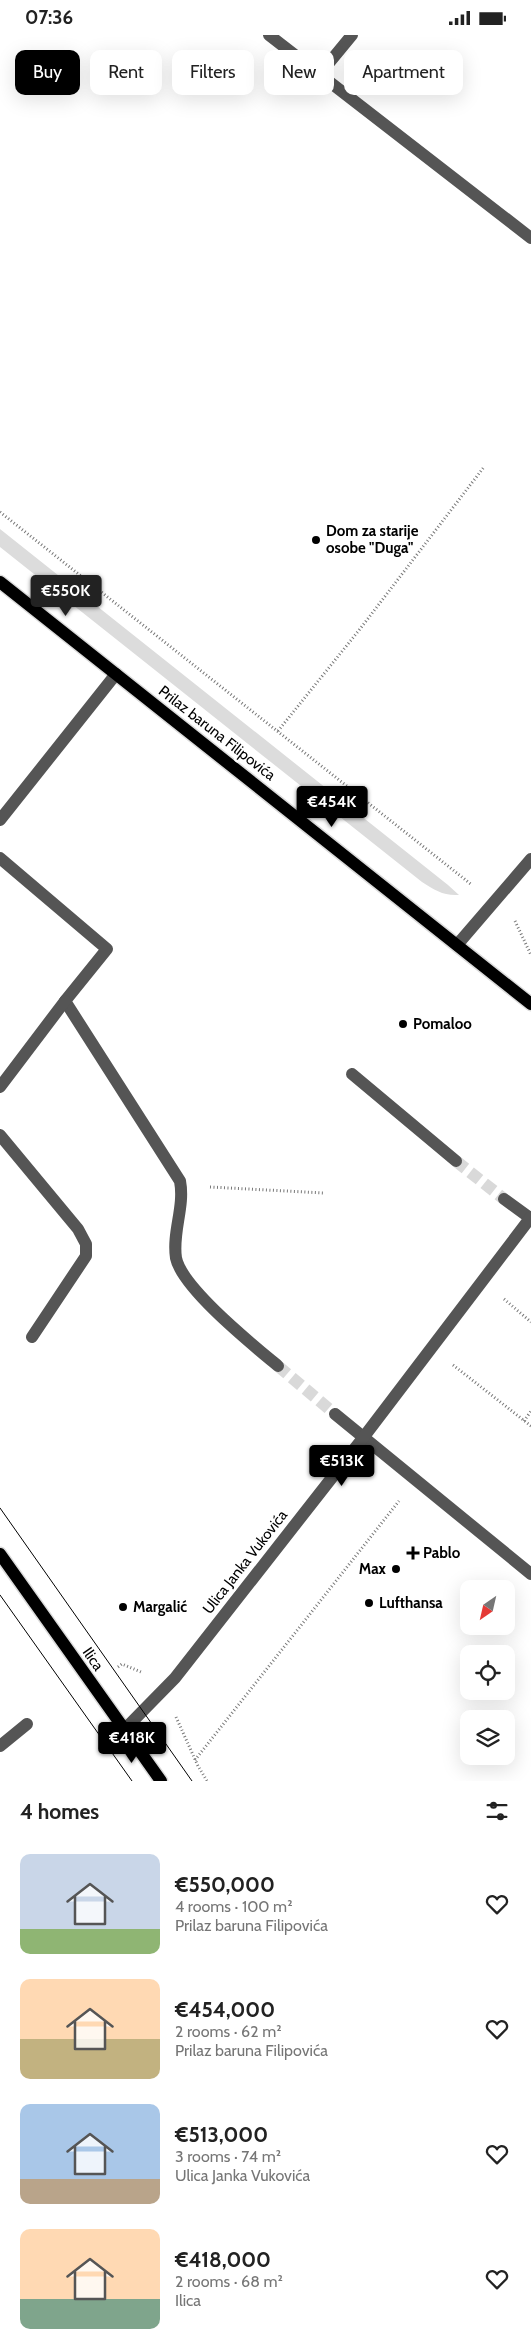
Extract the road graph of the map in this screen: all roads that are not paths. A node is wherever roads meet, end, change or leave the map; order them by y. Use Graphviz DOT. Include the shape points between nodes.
graph roads {
  1 [pos="269,35"];
  2 [pos="352,35"];
  3 [pos="288,50"];
  4 [pos="334,57"];
  5 [pos="334,87"];
  6 [pos="531,238"];
  7 [pos="0,582"];
  8 [pos="116,674"];
  9 [pos="2,815"];
  10 [pos="0,858"];
  11 [pos="531,859"];
  12 [pos="457,945"];
  13 [pos="65,1001"];
  14 [pos="531,1003"];
  15 [pos="352,1074"];
  16 [pos="0,1087"];
  17 [pos="0,1135"];
  18 [pos="456,1161"];
  19 [pos="504,1199"];
  20 [pos="531,1217"];
  21 [pos="32,1337"];
  22 [pos="278,1366"];
  23 [pos="334,1414"];
  24 [pos="363,1438"];
  25 [pos="0,1554"];
  26 [pos="531,1574"];
  27 [pos="27,1724"];
  28 [pos="124,1730"];
  29 [pos="0,1746"];
  30 [pos="161,1781"];
  1 -- 3 [label="street"];
  2 -- 4 [label="street"];
  5 -- 6 [label="street"];
  7 -- 8 [label="main road, Prilaz baruna Filipovića"];
  8 -- 9 [label="street"];
  8 -- 12 [label="main road, Prilaz baruna Filipovića"];
  10 -- 13 [label="street" via="107,949"];
  11 -- 12 [label="street"];
  12 -- 14 [label="main road, Prilaz baruna Filipovića"];
  13 -- 16 [label="street"];
  13 -- 22 [label="street" via="180,1181 176,1259 191,1285 215,1311"];
  15 -- 18 [label="street"];
  17 -- 21 [label="street" via="78,1229 86,1244 86,1256"];
  19 -- 20 [label="street"];
  20 -- 24 [label="street, Ulica Janka Vukovića"];
  23 -- 24 [label="street"];
  24 -- 26 [label="street"];
  24 -- 28 [label="street, Ulica Janka Vukovića" via="175,1678"];
  25 -- 28 [label="main road, Ilica"];
  27 -- 29 [label="street"];
  28 -- 30 [label="main road, Ilica"];
}
